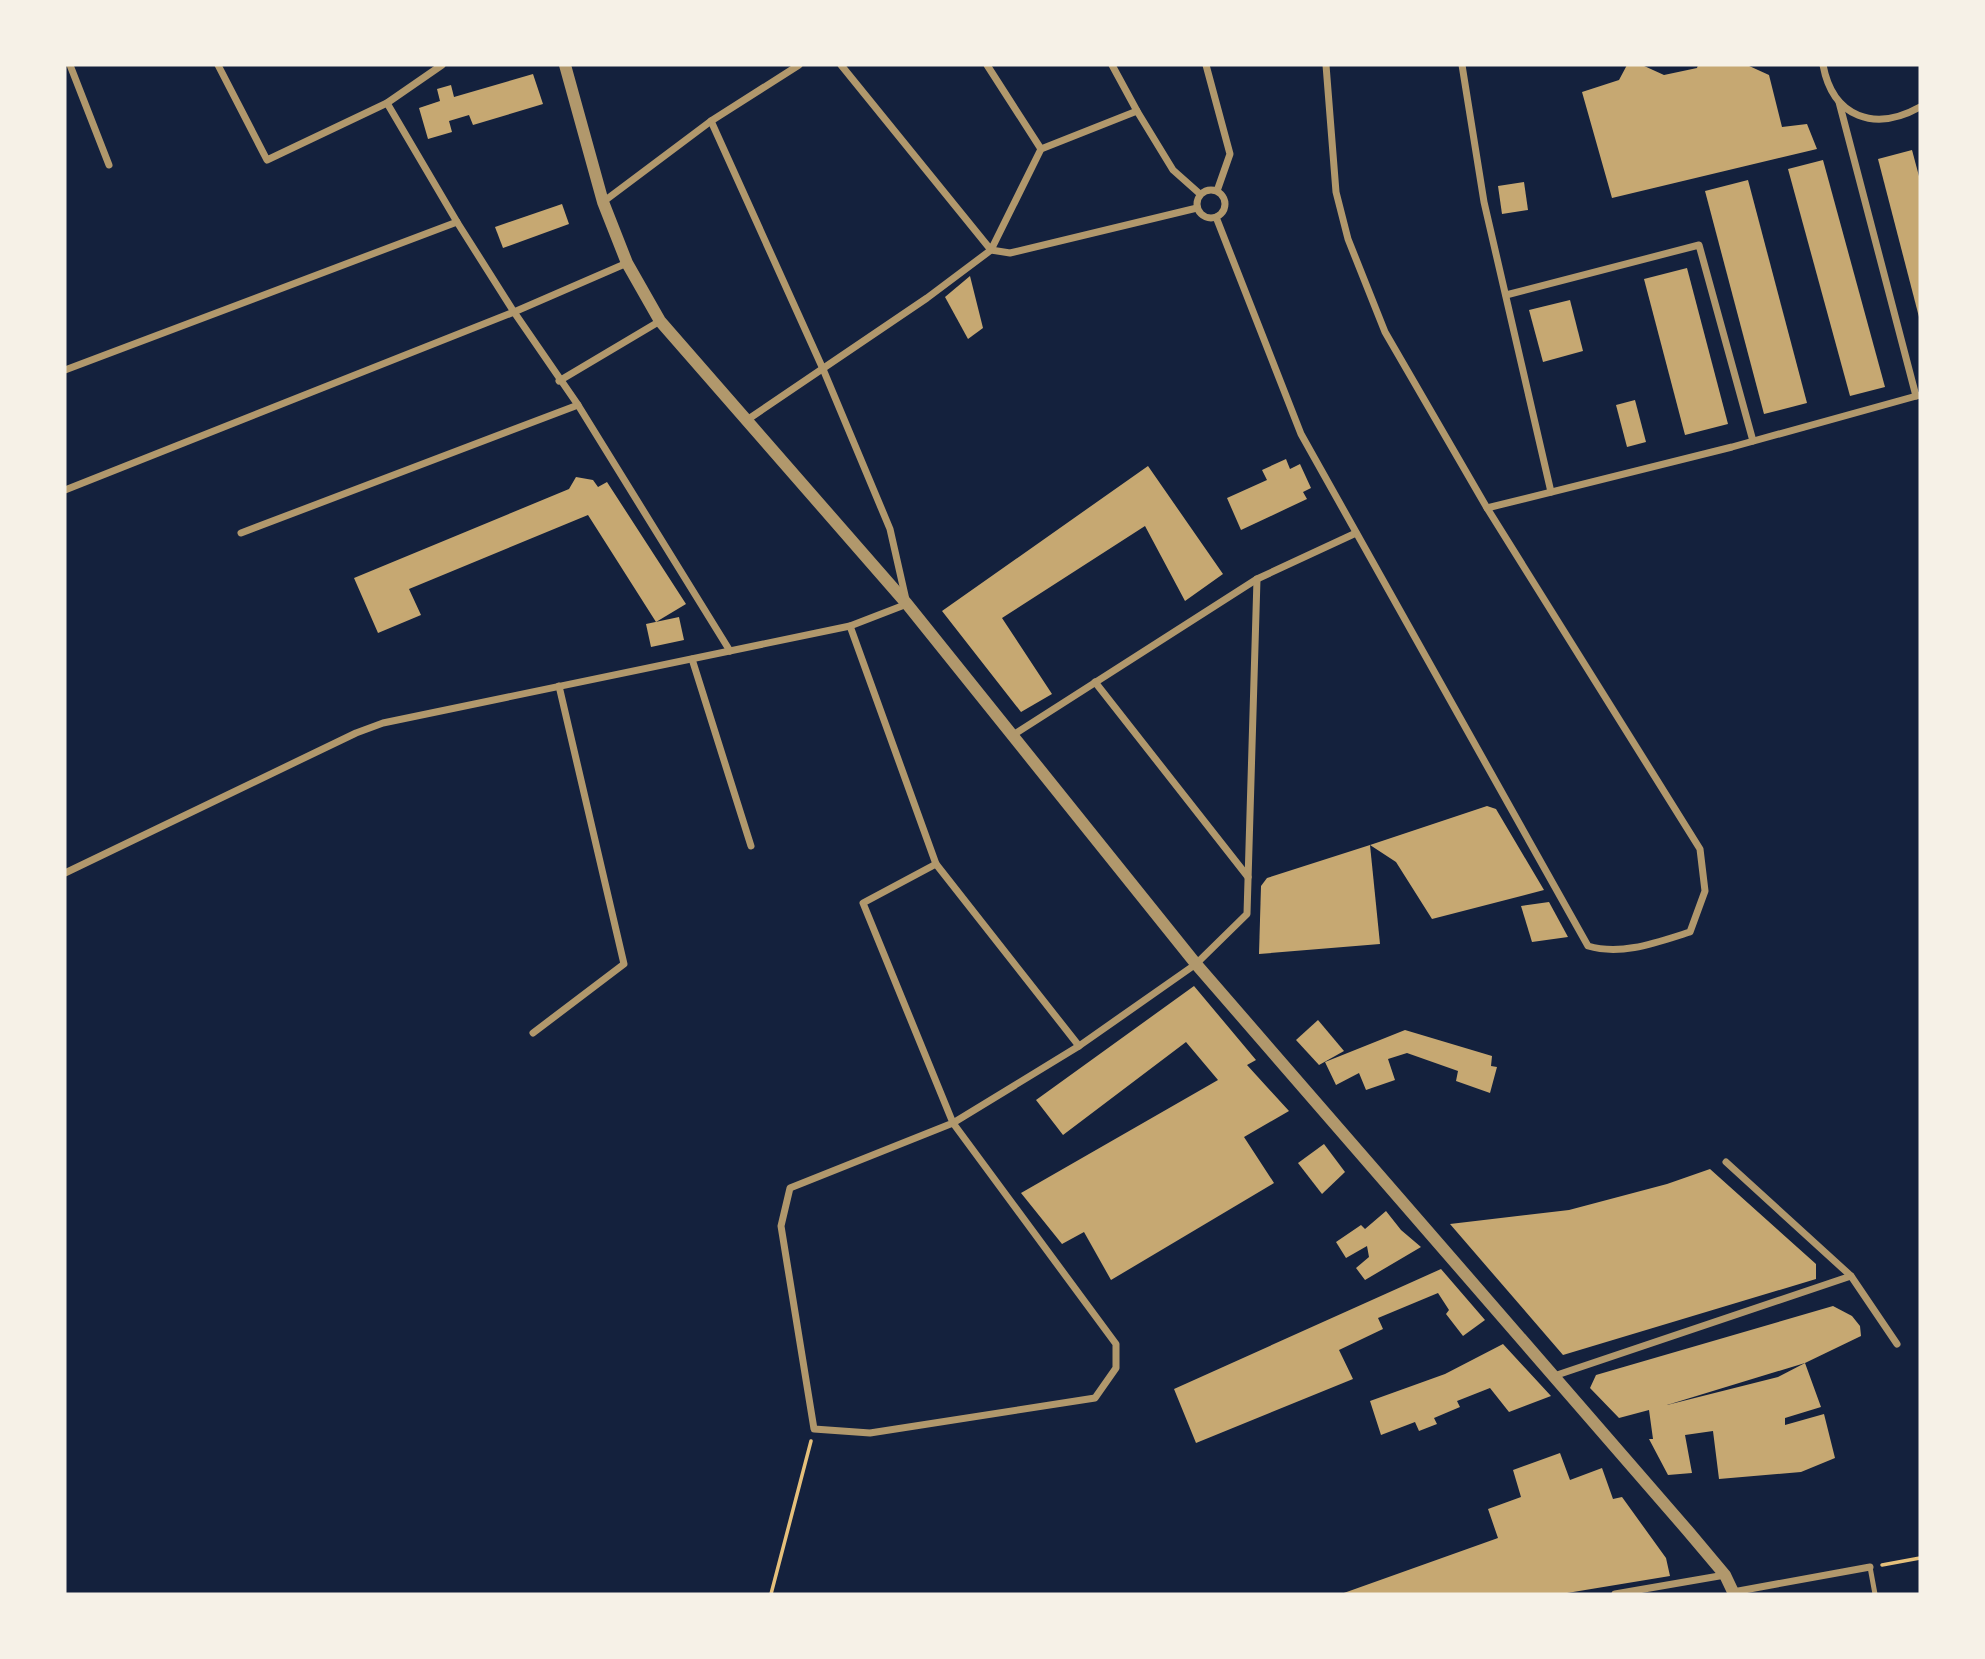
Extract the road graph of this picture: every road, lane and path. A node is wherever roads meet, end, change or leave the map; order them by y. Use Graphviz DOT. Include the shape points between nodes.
graph roads {
  1 [pos="70,65"];
  2 [pos="218,65"];
  3 [pos="442,65"];
  4 [pos="565,65"];
  5 [pos="799,65"];
  6 [pos="841,65"];
  7 [pos="987,65"];
  8 [pos="1112,65"];
  9 [pos="1206,65"];
  10 [pos="1326,65"];
  11 [pos="1461,65"];
  12 [pos="1823,65"];
  13 [pos="1839,102"];
  14 [pos="387,103"];
  15 [pos="1920,107"];
  16 [pos="1137,111"];
  17 [pos="711,121"];
  18 [pos="1041,149"];
  19 [pos="109,165"];
  20 [pos="1217,191"];
  21 [pos="1200,194"];
  22 [pos="603,202"];
  23 [pos="1196,208"];
  24 [pos="1216,217"];
  25 [pos="457,222"];
  26 [pos="991,250"];
  27 [pos="626,263"];
  28 [pos="1506,295"];
  29 [pos="514,312"];
  30 [pos="660,321"];
  31 [pos="823,369"];
  32 [pos="65,370"];
  33 [pos="559,381"];
  34 [pos="1918,396"];
  35 [pos="578,405"];
  36 [pos="747,421"];
  37 [pos="1753,442"];
  38 [pos="65,489"];
  39 [pos="1551,492"];
  40 [pos="1487,508"];
  41 [pos="241,533"];
  42 [pos="1356,533"];
  43 [pos="1257,579"];
  44 [pos="907,604"];
  45 [pos="850,626"];
  46 [pos="730,651"];
  47 [pos="692,659"];
  48 [pos="1095,682"];
  49 [pos="559,686"];
  50 [pos="1013,736"];
  51 [pos="751,846"];
  52 [pos="936,864"];
  53 [pos="65,873"];
  54 [pos="1248,877"];
  55 [pos="1196,964"];
  56 [pos="533,1033"];
  57 [pos="1079,1046"];
  58 [pos="953,1123"];
  59 [pos="1726,1161"];
  60 [pos="1851,1276"];
  61 [pos="1897,1344"];
  62 [pos="1554,1376"];
  63 [pos="814,1429"];
  64 [pos="1920,1558"];
  65 [pos="1870,1567"];
  66 [pos="1725,1575"];
  67 [pos="1734,1593"];
  68 [pos="771,1594"];
  69 [pos="1615,1594"];
  70 [pos="1875,1594"];
  1 -- 19 [label="street"];
  2 -- 14 [label="street" via="267,160"];
  3 -- 14 [label="street"];
  4 -- 22 [label="street"];
  5 -- 17 [label="street"];
  6 -- 26 [label="street"];
  7 -- 18 [label="street"];
  8 -- 16 [label="street"];
  9 -- 20 [label="street" via="1230,154"];
  10 -- 40 [label="street" via="1336,192 1348,239 1385,332"];
  11 -- 28 [label="street" via="1484,202"];
  12 -- 13 [label="street" via="1826,83"];
  13 -- 15 [label="street" via="1857,115 1879,121 1902,117"];
  13 -- 34 [label="street"];
  14 -- 25 [label="street"];
  16 -- 18 [label="street"];
  16 -- 21 [label="street" via="1173,170"];
  17 -- 22 [label="street"];
  17 -- 31 [label="street"];
  18 -- 26 [label="street"];
  20 -- 21 [label="street"];
  20 -- 24 [label="street" via="1225,202"];
  21 -- 23 [label="street"];
  22 -- 27 [label="street"];
  23 -- 24 [label="street" via="1207,218"];
  23 -- 26 [label="street" via="1010,253"];
  24 -- 42 [label="street" via="1301,435"];
  25 -- 29 [label="street"];
  25 -- 32 [label="street"];
  26 -- 31 [label="street"];
  27 -- 29 [label="street"];
  27 -- 30 [label="street"];
  28 -- 37 [label="street" via="1699,245"];
  28 -- 39 [label="street"];
  29 -- 33 [label="street"];
  29 -- 38 [label="street"];
  30 -- 33 [label="street"];
  30 -- 36 [label="street"];
  31 -- 36 [label="street"];
  31 -- 44 [label="street" via="890,529"];
  33 -- 35 [label="street"];
  34 -- 37 [label="street"];
  35 -- 41 [label="street"];
  35 -- 46 [label="street"];
  36 -- 44 [label="street"];
  37 -- 39 [label="street"];
  39 -- 40 [label="street"];
  40 -- 42 [label="street" via="1700,849 1705,891 1690,932 1646,946 1602,950 1588,946"];
  42 -- 43 [label="street"];
  43 -- 48 [label="street"];
  43 -- 54 [label="street"];
  44 -- 45 [label="street"];
  44 -- 50 [label="street"];
  45 -- 46 [label="street"];
  45 -- 52 [label="street"];
  46 -- 47 [label="street"];
  47 -- 49 [label="street"];
  47 -- 51 [label="street"];
  48 -- 50 [label="street"];
  48 -- 54 [label="street"];
  49 -- 53 [label="street" via="383,723 356,733"];
  49 -- 56 [label="street" via="624,964"];
  50 -- 55 [label="street"];
  52 -- 57 [label="street"];
  52 -- 58 [label="street" via="863,903"];
  54 -- 55 [label="street" via="1247,914"];
  55 -- 57 [label="street"];
  55 -- 62 [label="street"];
  57 -- 58 [label="street"];
  58 -- 63 [label="street" via="790,1188 781,1226"];
  58 -- 63 [label="street" via="1116,1344 1116,1368 1095,1398 870,1433"];
  59 -- 60 [label="street"];
  60 -- 61 [label="street"];
  60 -- 62 [label="street"];
  62 -- 66 [label="street"];
  63 -- 68 [label="path"];
  64 -- 65 [label="path"];
  65 -- 67 [label="street"];
  65 -- 70 [label="lane"];
  66 -- 67 [label="street"];
  66 -- 69 [label="street"];
}
